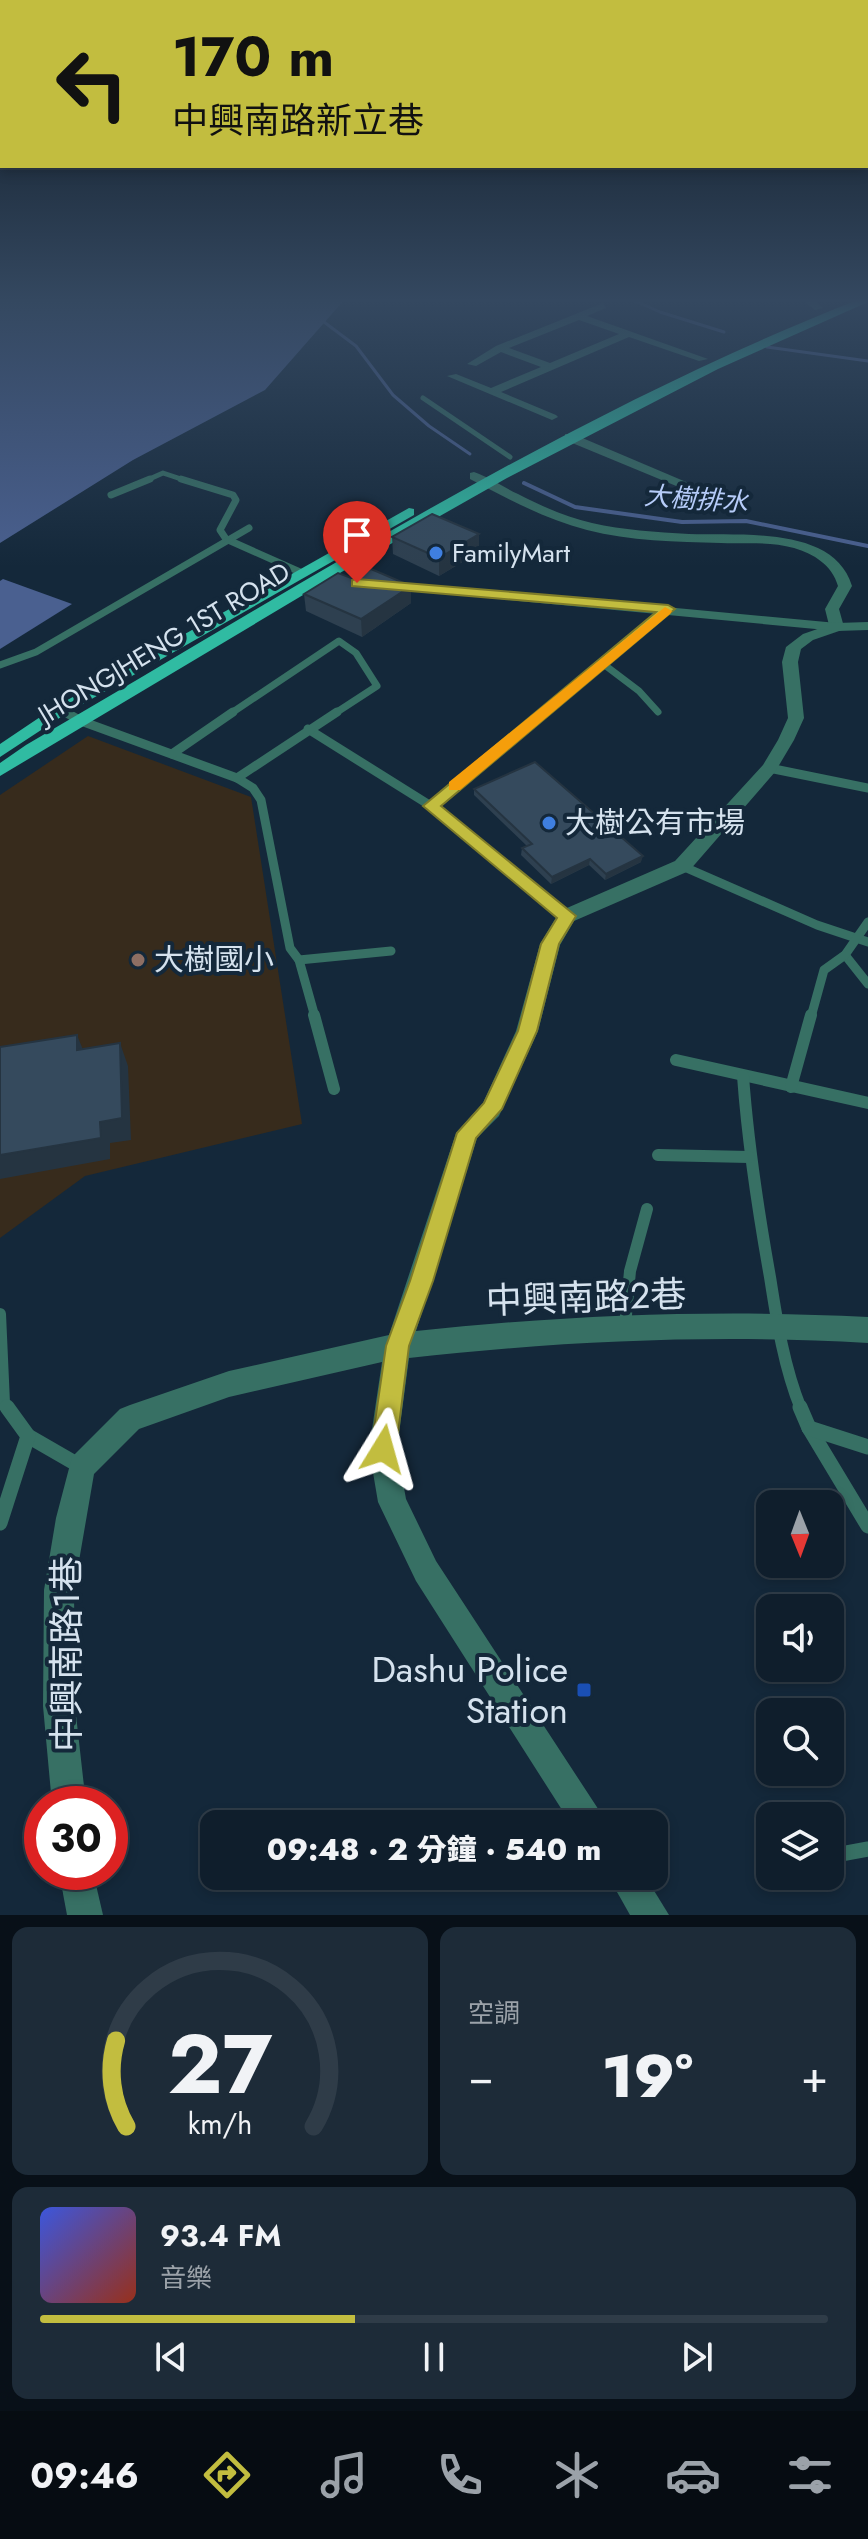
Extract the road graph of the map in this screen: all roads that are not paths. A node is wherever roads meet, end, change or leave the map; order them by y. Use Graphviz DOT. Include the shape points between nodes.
graph roads {
  1 [pos="483,388"];
  2 [pos="500,388"];
  3 [pos="645,388"];
  4 [pos="669,388"];
  5 [pos="492,392"];
  6 [pos="423,398"];
  7 [pos="552,417"];
  8 [pos="569,437"];
  9 [pos="510,457"];
  10 [pos="474,476"];
  11 [pos="488,483"];
  12 [pos="111,495"];
  13 [pos="732,504"];
  14 [pos="249,528"];
  15 [pos="226,539"];
  16 [pos="300,572"];
  17 [pos="322,576"];
  18 [pos="345,581"];
  19 [pos="372,584"];
  20 [pos="668,609"];
  21 [pos="868,626"];
  22 [pos="837,627"];
  23 [pos="602,663"];
  24 [pos="0,665"];
  25 [pos="61,710"];
  26 [pos="658,712"];
  27 [pos="81,721"];
  28 [pos="308,729"];
  29 [pos="0,752"];
  30 [pos="172,754"];
  31 [pos="769,768"];
  32 [pos="0,771"];
  33 [pos="237,778"];
  34 [pos="868,788"];
  35 [pos="431,806"];
  36 [pos="682,866"];
  37 [pos="567,916"];
  38 [pos="868,922"];
  39 [pos="856,938"];
  40 [pos="868,942"];
  41 [pos="391,951"];
  42 [pos="845,955"];
  43 [pos="299,960"];
  44 [pos="868,984"];
  45 [pos="676,1060"];
  46 [pos="743,1076"];
  47 [pos="791,1087"];
  48 [pos="334,1089"];
  49 [pos="868,1103"];
  50 [pos="658,1155"];
  51 [pos="749,1157"];
  52 [pos="647,1209"];
  53 [pos="0,1314"];
  54 [pos="778,1325"];
  55 [pos="868,1330"];
  56 [pos="624,1332"];
  57 [pos="398,1346"];
  58 [pos="2,1403"];
  59 [pos="809,1428"];
  60 [pos="28,1436"];
  61 [pos="868,1447"];
  62 [pos="82,1467"];
  63 [pos="0,1523"];
  64 [pos="868,1526"];
  65 [pos="67,1786"];
  66 [pos="582,1810"];
  67 [pos="868,1849"];
  68 [pos="844,1853"];
  69 [pos="80,1890"];
  70 [pos="634,1890"];
  71 [pos="85,1915"];
  72 [pos="651,1915"];
  1 -- 5 [label="street"];
  2 -- 5 [label="street"];
  3 -- 9 [label="main road, JHONGJHENG 1ST ROAD"];
  4 -- 8 [label="main road, JHONGJHENG 1ST ROAD"];
  5 -- 7 [label="street"];
  6 -- 9 [label="lane"];
  8 -- 11 [label="main road, JHONGJHENG 1ST ROAD"];
  8 -- 13 [label="street"];
  9 -- 10 [label="main road, JHONGJHENG 1ST ROAD"];
  10 -- 11 [label="street"];
  10 -- 16 [label="main road, JHONGJHENG 1ST ROAD"];
  11 -- 17 [label="main road, JHONGJHENG 1ST ROAD"];
  11 -- 22 [label="street" via="524,505 575,523 800,546 842,572 845,586 832,609"];
  12 -- 15 [label="lane" via="163,473 233,495 236,500 220,530"];
  14 -- 15 [label="lane"];
  15 -- 16 [label="lane"];
  15 -- 24 [label="lane" via="36,652"];
  16 -- 17 [label="street"];
  16 -- 25 [label="main road, JHONGJHENG 1ST ROAD"];
  17 -- 18 [label="street"];
  17 -- 27 [label="main road, JHONGJHENG 1ST ROAD"];
  19 -- 20 [label="street"];
  20 -- 22 [label="street"];
  20 -- 23 [label="lane"];
  21 -- 22 [label="street"];
  22 -- 31 [label="street" via="794,647 790,662 796,718"];
  23 -- 26 [label="lane"];
  23 -- 35 [label="lane"];
  25 -- 27 [label="lane"];
  25 -- 29 [label="main road, JHONGJHENG 1ST ROAD"];
  27 -- 30 [label="lane"];
  27 -- 32 [label="main road, JHONGJHENG 1ST ROAD"];
  28 -- 30 [label="lane" via="377,686 356,653 339,641"];
  28 -- 33 [label="lane"];
  28 -- 35 [label="lane"];
  30 -- 33 [label="lane"];
  31 -- 34 [label="lane"];
  31 -- 36 [label="street"];
  33 -- 43 [label="lane" via="261,800 290,948"];
  35 -- 37 [label="lane"];
  36 -- 37 [label="street"];
  36 -- 39 [label="lane"];
  37 -- 57 [label="street" via="550,944 527,1031 491,1109 467,1133"];
  38 -- 39 [label="lane"];
  39 -- 40 [label="lane"];
  39 -- 42 [label="lane"];
  41 -- 43 [label="lane"];
  42 -- 44 [label="lane"];
  42 -- 47 [label="lane" via="824,970"];
  43 -- 48 [label="lane"];
  45 -- 46 [label="lane"];
  46 -- 47 [label="lane"];
  46 -- 51 [label="lane"];
  47 -- 49 [label="lane"];
  50 -- 51 [label="lane"];
  51 -- 54 [label="lane"];
  52 -- 56 [label="lane" via="630,1271"];
  53 -- 58 [label="lane"];
  54 -- 55 [label="street, 中興南路2巷"];
  54 -- 56 [label="street, 中興南路2巷"];
  54 -- 59 [label="lane" via="792,1387"];
  56 -- 57 [label="street, 中興南路2巷" via="519,1333"];
  57 -- 62 [label="street" via="229,1384 130,1419"];
  57 -- 66 [label="street" via="383,1449 392,1502 426,1571"];
  58 -- 60 [label="lane"];
  59 -- 61 [label="lane"];
  59 -- 64 [label="lane"];
  60 -- 62 [label="lane"];
  60 -- 63 [label="lane"];
  62 -- 65 [label="street, 中興南路1巷" via="59,1590 59,1706"];
  67 -- 68 [label="lane"];
  69 -- 71 [label="street"];
  70 -- 72 [label="street"];
}
